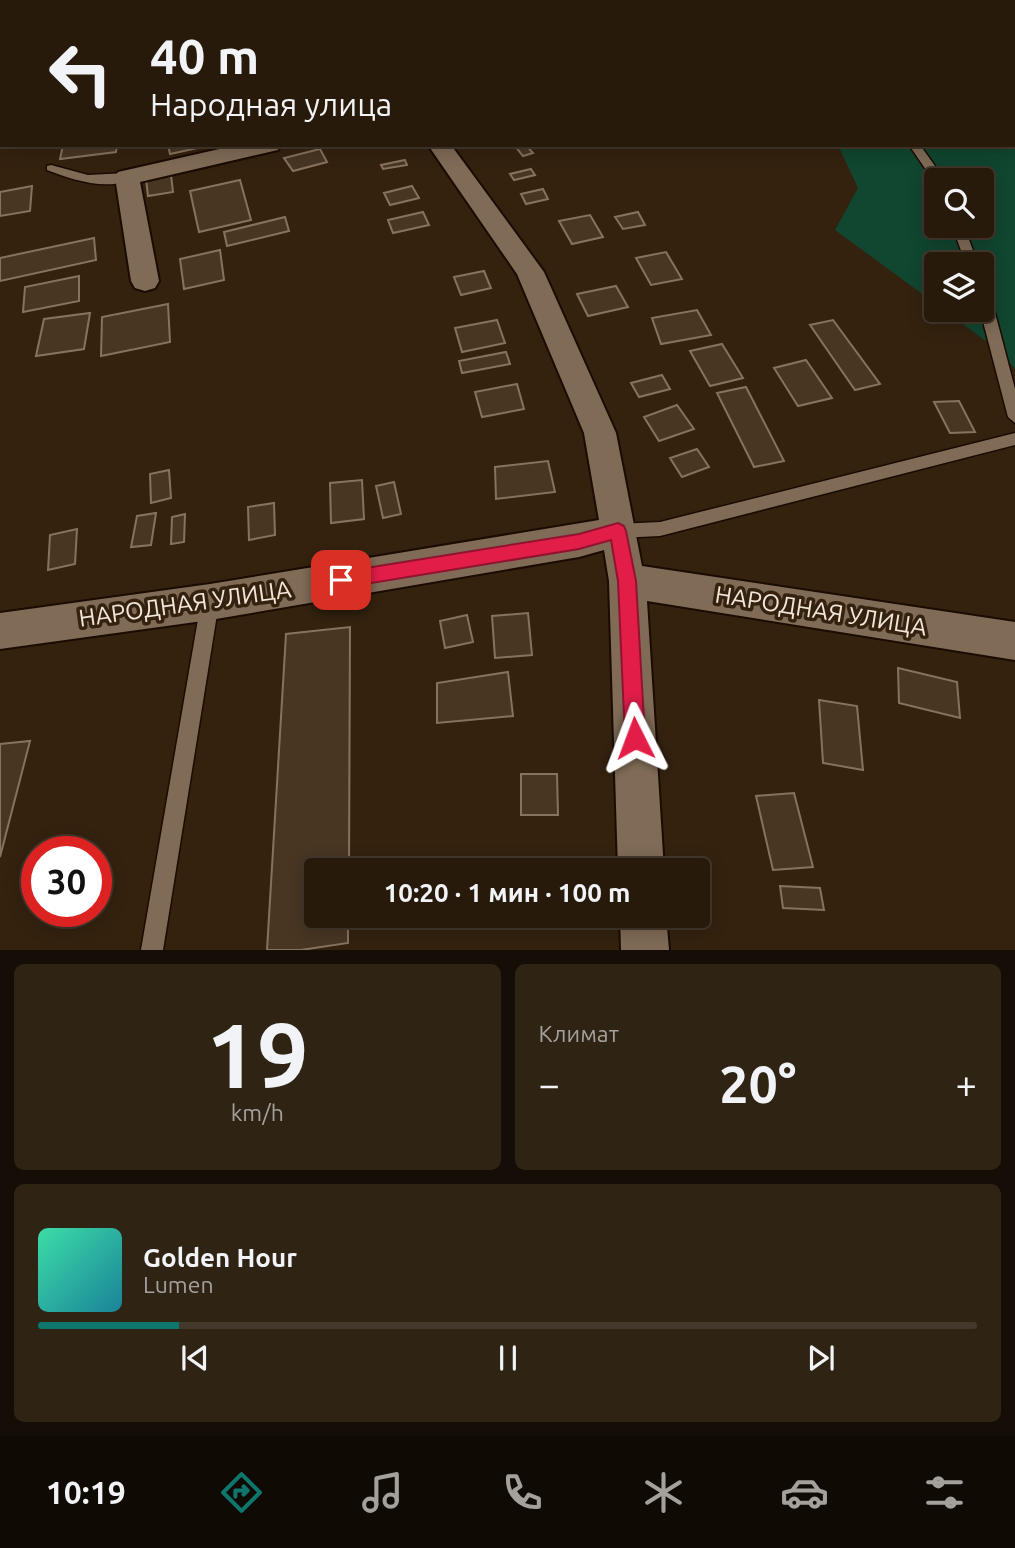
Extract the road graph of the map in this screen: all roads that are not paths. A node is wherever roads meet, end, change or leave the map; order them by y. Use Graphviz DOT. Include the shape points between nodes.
graph roads {
  1 [pos="261,147"];
  2 [pos="440,147"];
  3 [pos="915,147"];
  4 [pos="51,168"];
  5 [pos="930,168"];
  6 [pos="127,177"];
  7 [pos="145,281"];
  8 [pos="990,322"];
  9 [pos="1015,417"];
  10 [pos="1015,439"];
  11 [pos="618,531"];
  12 [pos="627,581"];
  13 [pos="210,602"];
  14 [pos="0,631"];
  15 [pos="1015,641"];
  16 [pos="640,858"];
  17 [pos="644,928"];
  18 [pos="152,950"];
  19 [pos="645,950"];
  1 -- 6 [label="street"];
  2 -- 11 [label="street" via="530,272 600,433"];
  3 -- 5 [label="lane"];
  4 -- 6 [label="lane" via="79,180 104,182"];
  6 -- 7 [label="street"];
  8 -- 9 [label="lane"];
  10 -- 11 [label="lane" via="660,529"];
  11 -- 12 [label="street"];
  11 -- 13 [label="street, НАРОДНАЯ УЛИЦА"];
  12 -- 15 [label="street, НАРОДНАЯ УЛИЦА"];
  12 -- 16 [label="street"];
  13 -- 14 [label="street, НАРОДНАЯ УЛИЦА"];
  13 -- 18 [label="lane"];
  17 -- 19 [label="street"];
}
